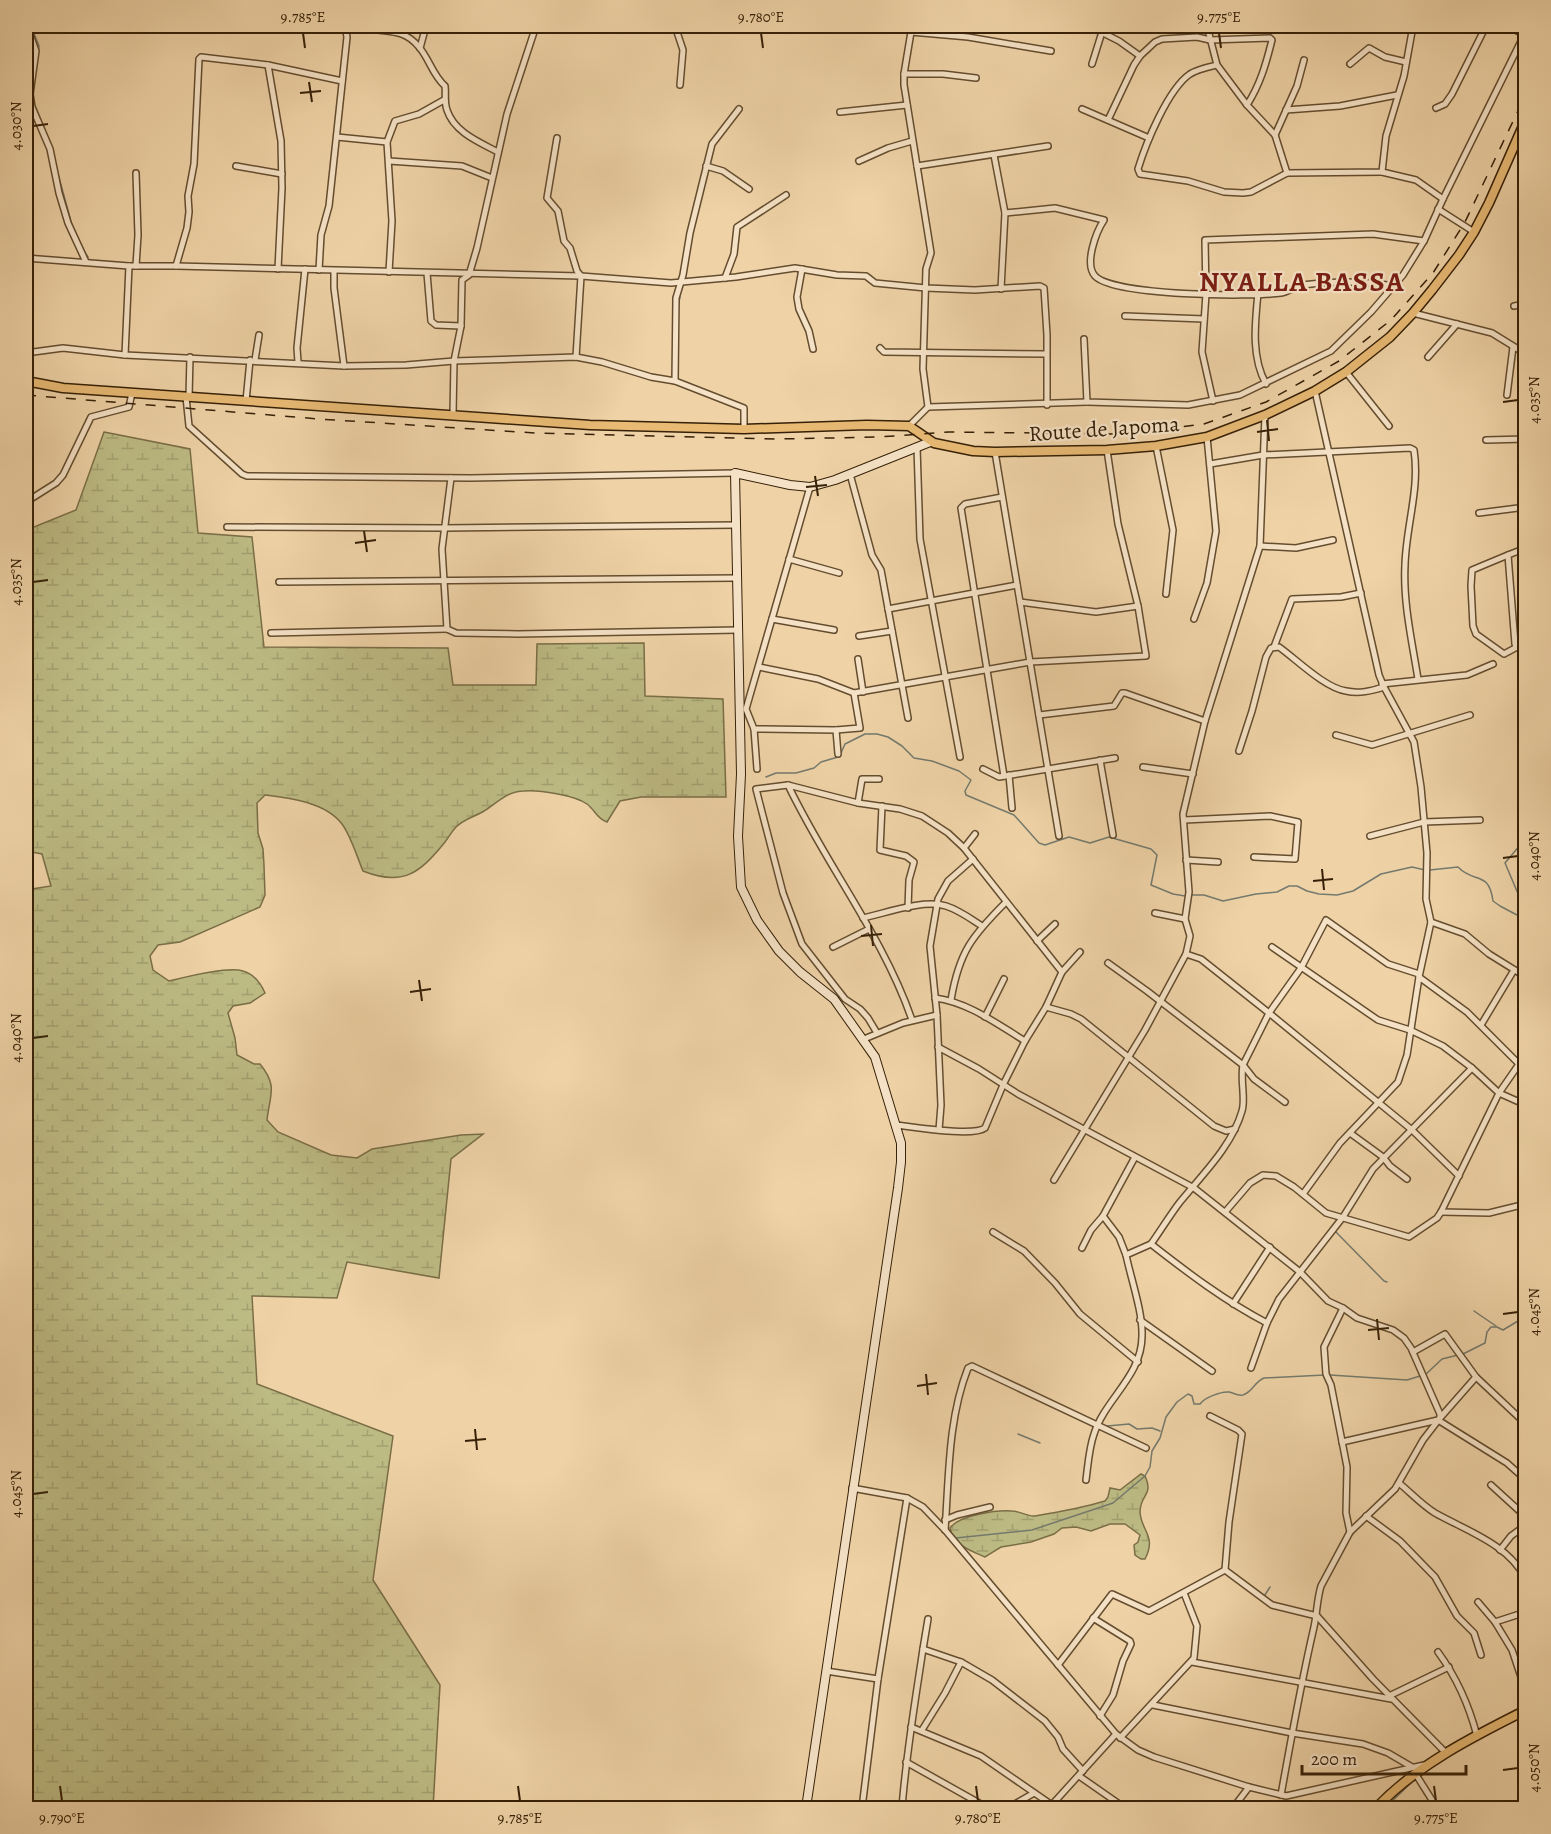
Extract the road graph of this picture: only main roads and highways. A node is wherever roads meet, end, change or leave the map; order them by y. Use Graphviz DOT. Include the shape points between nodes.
graph roads {
  1 [pos="1526,119"];
  2 [pos="27,383"];
  3 [pos="930,442"];
  4 [pos="1525,1712"];
  5 [pos="806,1809"];
  6 [pos="1376,1809"];
  1 -- 3 [label="main road, Route de Japoma" via="1489,203 1459,255 1413,313 1383,342 1315,391 1207,437 1156,446 995,452"];
  2 -- 3 [label="main road" via="590,425 744,429 909,426"];
  3 -- 5 [label="main road" via="810,487 735,473 741,774 738,836 743,893 759,925 779,951 834,999 864,1038 880,1067 901,1143"];
  4 -- 6 [label="main road" via="1414,1770"];
}
